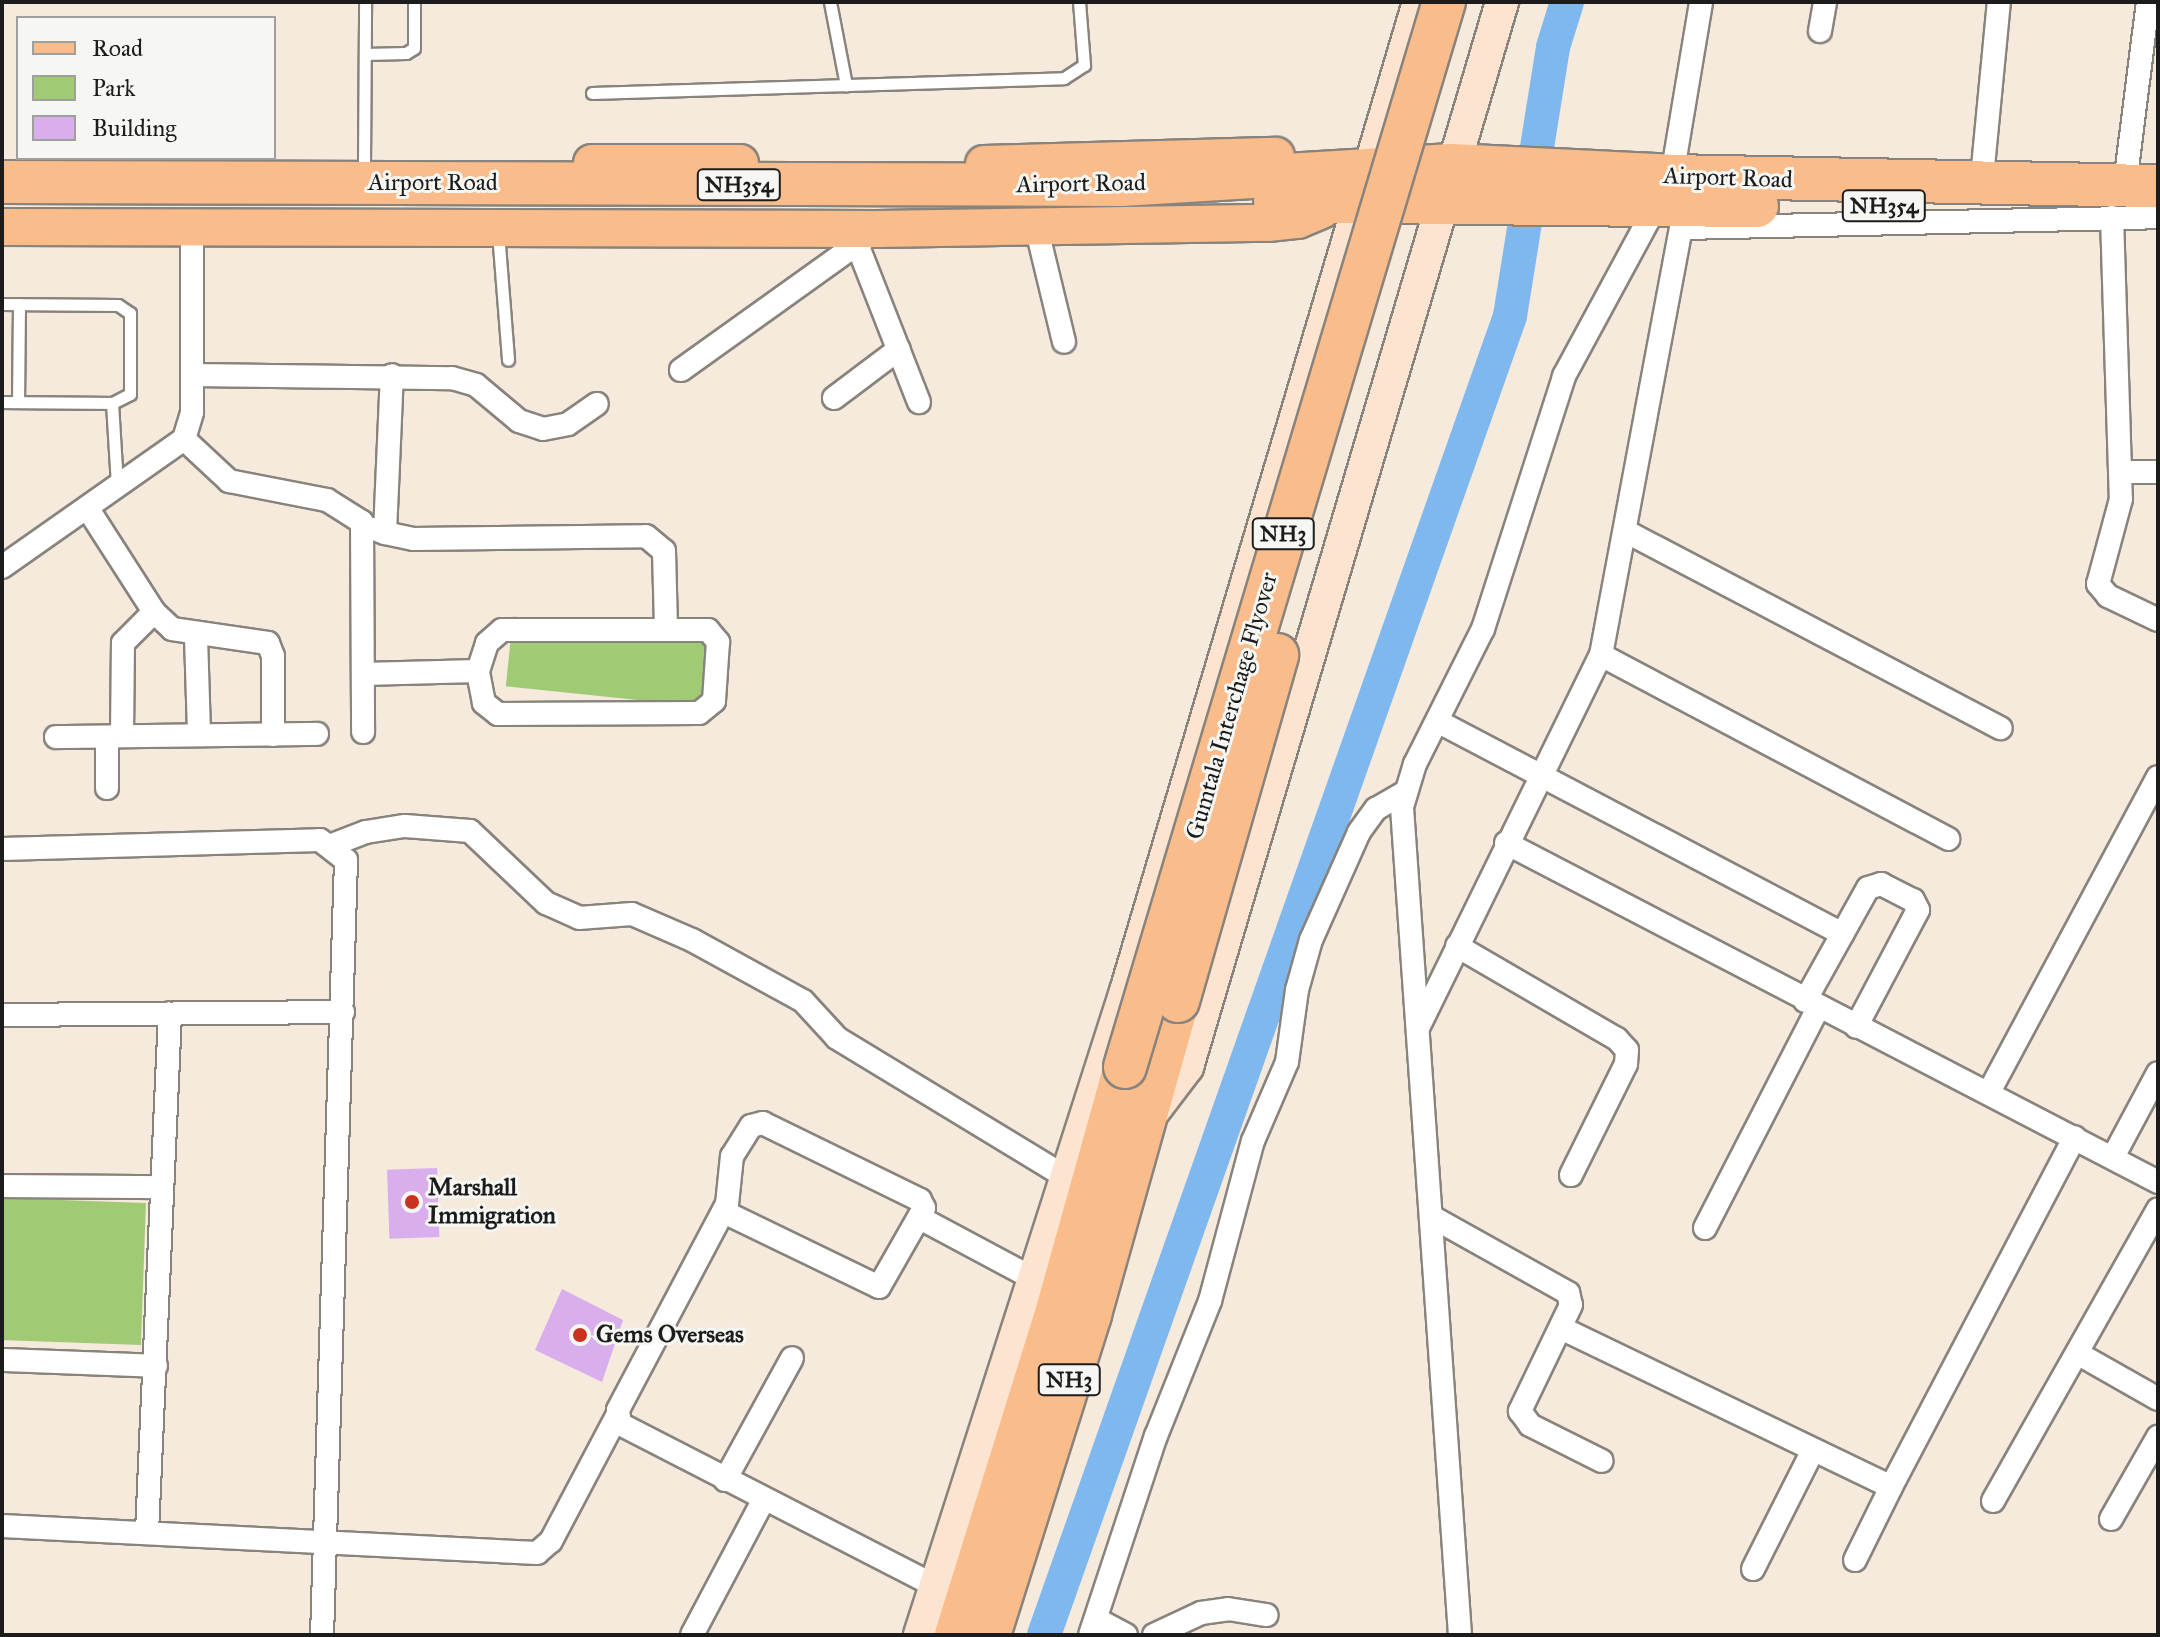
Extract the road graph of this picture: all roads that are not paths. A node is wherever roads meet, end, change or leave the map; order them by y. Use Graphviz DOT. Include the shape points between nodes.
graph roads {
  1 [pos="365,2"];
  2 [pos="414,2"];
  3 [pos="830,2"];
  4 [pos="1079,2"];
  5 [pos="1419,2"];
  6 [pos="1444,2"];
  7 [pos="1472,2"];
  8 [pos="1502,2"];
  9 [pos="1701,2"];
  10 [pos="1825,2"];
  11 [pos="1999,2"];
  12 [pos="2148,2"];
  13 [pos="1820,31"];
  14 [pos="365,54"];
  15 [pos="846,85"];
  16 [pos="592,93"];
  17 [pos="69,160"];
  18 [pos="2,163"];
  19 [pos="364,163"];
  20 [pos="1983,167"];
  21 [pos="2158,168"];
  22 [pos="2143,177"];
  23 [pos="2,182"];
  24 [pos="1350,185"];
  25 [pos="1458,186"];
  26 [pos="1674,196"];
  27 [pos="2,207"];
  28 [pos="2158,208"];
  29 [pos="2112,217"];
  30 [pos="2158,217"];
  31 [pos="1036,226"];
  32 [pos="2,227"];
  33 [pos="192,227"];
  34 [pos="498,227"];
  35 [pos="867,236"];
  36 [pos="2,304"];
  37 [pos="19,304"];
  38 [pos="1064,342"];
  39 [pos="899,349"];
  40 [pos="508,360"];
  41 [pos="681,370"];
  42 [pos="192,375"];
  43 [pos="392,375"];
  44 [pos="834,398"];
  45 [pos="2,402"];
  46 [pos="18,402"];
  47 [pos="919,402"];
  48 [pos="112,403"];
  49 [pos="597,404"];
  50 [pos="184,439"];
  51 [pos="2121,472"];
  52 [pos="2158,472"];
  53 [pos="117,490"];
  54 [pos="88,509"];
  55 [pos="362,522"];
  56 [pos="1627,532"];
  57 [pos="385,533"];
  58 [pos="2,567"];
  59 [pos="154,612"];
  60 [pos="2158,620"];
  61 [pos="666,629"];
  62 [pos="196,637"];
  63 [pos="1601,655"];
  64 [pos="478,671"];
  65 [pos="363,674"];
  66 [pos="1437,721"];
  67 [pos="2001,728"];
  68 [pos="363,732"];
  69 [pos="317,734"];
  70 [pos="199,735"];
  71 [pos="273,735"];
  72 [pos="114,736"];
  73 [pos="56,737"];
  74 [pos="1541,776"];
  75 [pos="2158,777"];
  76 [pos="107,788"];
  77 [pos="1405,792"];
  78 [pos="1948,839"];
  79 [pos="1506,843"];
  80 [pos="332,845"];
  81 [pos="2,849"];
  82 [pos="1842,934"];
  83 [pos="1457,946"];
  84 [pos="1811,1004"];
  85 [pos="343,1012"];
  86 [pos="170,1014"];
  87 [pos="2,1015"];
  88 [pos="1418,1027"];
  89 [pos="1856,1027"];
  90 [pos="2158,1073"];
  91 [pos="1989,1092"];
  92 [pos="1111,1129"];
  93 [pos="2075,1137"];
  94 [pos="2113,1157"];
  95 [pos="1571,1175"];
  96 [pos="1067,1178"];
  97 [pos="2158,1182"];
  98 [pos="2,1186"];
  99 [pos="162,1187"];
  100 [pos="2158,1209"];
  101 [pos="724,1212"];
  102 [pos="920,1218"];
  103 [pos="1434,1218"];
  104 [pos="1705,1228"];
  105 [pos="1036,1280"];
  106 [pos="1561,1328"];
  107 [pos="2077,1353"];
  108 [pos="792,1358"];
  109 [pos="2,1360"];
  110 [pos="156,1366"];
  111 [pos="2158,1399"];
  112 [pos="617,1416"];
  113 [pos="2158,1437"];
  114 [pos="1813,1450"];
  115 [pos="1602,1461"];
  116 [pos="725,1480"];
  117 [pos="1891,1487"];
  118 [pos="764,1499"];
  119 [pos="1993,1501"];
  120 [pos="2111,1519"];
  121 [pos="2,1526"];
  122 [pos="147,1532"];
  123 [pos="323,1541"];
  124 [pos="1855,1560"];
  125 [pos="1753,1569"];
  126 [pos="935,1586"];
  127 [pos="1267,1615"];
  128 [pos="1093,1627"];
  129 [pos="322,1635"];
  130 [pos="692,1635"];
  131 [pos="920,1635"];
  132 [pos="956,1635"];
  133 [pos="989,1635"];
  134 [pos="1126,1635"];
  135 [pos="1154,1635"];
  136 [pos="1460,1635"];
  1 -- 14 [label="lane"];
  2 -- 14 [label="lane" via="414,48"];
  3 -- 15 [label="lane"];
  4 -- 15 [label="lane" via="1085,57 1073,75"];
  5 -- 24 [label="street"];
  6 -- 92 [label="highway, Gumtala Interchage Flyover / NH3, bridge" via="1125,1067"];
  7 -- 92 [label="highway, Gumtala Interchage Flyover / NH3, bridge" via="1403,219 1178,1001"];
  8 -- 25 [label="street"];
  9 -- 26 [label="street"];
  10 -- 13 [label="street"];
  11 -- 20 [label="street"];
  12 -- 22 [label="street"];
  14 -- 19 [label="lane"];
  15 -- 16 [label="lane"];
  17 -- 18 [label="main road"];
  17 -- 19 [label="main road"];
  19 -- 24 [label="main road" via="1024,164 1303,156"];
  20 -- 22 [label="street"];
  20 -- 26 [label="street"];
  21 -- 22 [label="street"];
  22 -- 26 [label="highway, Airport Road / NH354"];
  23 -- 24 [label="highway, Airport Road / NH354"];
  24 -- 25 [label="highway, Airport Road / NH354"];
  24 -- 27 [label="highway, Airport Road / NH354" via="861,208"];
  24 -- 31 [label="main road" via="1298,220"];
  24 -- 92 [label="street"];
  25 -- 26 [label="highway, Airport Road / NH354"];
  25 -- 92 [label="street" via="1187,1067"];
  26 -- 28 [label="highway, Airport Road / NH354"];
  26 -- 29 [label="street"];
  26 -- 56 [label="street"];
  26 -- 66 [label="street" via="1555,398 1502,580"];
  29 -- 30 [label="street"];
  29 -- 51 [label="street"];
  31 -- 35 [label="main road"];
  31 -- 38 [label="street"];
  32 -- 33 [label="main road"];
  33 -- 34 [label="main road"];
  33 -- 42 [label="street"];
  34 -- 35 [label="main road"];
  34 -- 40 [label="lane"];
  35 -- 39 [label="street"];
  35 -- 41 [label="street"];
  36 -- 37 [label="lane"];
  37 -- 46 [label="lane"];
  37 -- 48 [label="lane" via="118,305 130,313 130,394"];
  39 -- 44 [label="street"];
  39 -- 47 [label="street"];
  42 -- 43 [label="street"];
  42 -- 50 [label="street" via="192,412"];
  43 -- 49 [label="street" via="464,380 519,421 543,429 568,424"];
  43 -- 57 [label="street"];
  45 -- 46 [label="lane"];
  46 -- 48 [label="lane"];
  48 -- 53 [label="lane"];
  50 -- 53 [label="street"];
  50 -- 55 [label="street" via="229,481 327,500"];
  51 -- 52 [label="street"];
  51 -- 60 [label="street" via="2119,517 2098,584 2108,596"];
  53 -- 54 [label="street"];
  54 -- 58 [label="street"];
  54 -- 59 [label="street"];
  55 -- 57 [label="street"];
  55 -- 65 [label="street"];
  56 -- 63 [label="street"];
  56 -- 67 [label="street"];
  57 -- 61 [label="street" via="413,539 646,536 664,551"];
  59 -- 62 [label="street" via="172,629"];
  59 -- 72 [label="street" via="127,636 121,652"];
  61 -- 64 [label="street" via="502,630 487,643"];
  61 -- 64 [label="street" via="708,630 718,639 714,701 704,712 498,714 484,703"];
  62 -- 70 [label="street"];
  62 -- 71 [label="street" via="256,638 272,648"];
  63 -- 74 [label="street"];
  63 -- 78 [label="street"];
  64 -- 65 [label="street"];
  65 -- 68 [label="street"];
  66 -- 74 [label="street"];
  66 -- 77 [label="street"];
  69 -- 71 [label="street"];
  70 -- 71 [label="street"];
  70 -- 72 [label="street"];
  72 -- 73 [label="street"];
  72 -- 76 [label="street"];
  74 -- 79 [label="street"];
  74 -- 82 [label="street"];
  75 -- 91 [label="street"];
  77 -- 88 [label="street" via="1402,826"];
  77 -- 128 [label="street" via="1376,809 1359,832 1311,940 1297,990 1287,1062 1253,1141 1210,1301 1156,1436"];
  79 -- 83 [label="street"];
  79 -- 84 [label="street"];
  80 -- 81 [label="street" via="320,840"];
  80 -- 85 [label="street" via="349,870"];
  80 -- 96 [label="street" via="366,832 405,826 470,831 546,903 579,918 632,914 692,940 803,1001 837,1038"];
  82 -- 84 [label="street"];
  82 -- 89 [label="street" via="1874,883 1918,906"];
  83 -- 88 [label="street"];
  83 -- 95 [label="street" via="1617,1039 1627,1050 1626,1064"];
  84 -- 89 [label="street"];
  84 -- 104 [label="street"];
  85 -- 86 [label="street"];
  85 -- 123 [label="street"];
  86 -- 87 [label="street"];
  86 -- 99 [label="street"];
  88 -- 103 [label="street"];
  89 -- 91 [label="street"];
  90 -- 94 [label="street"];
  91 -- 93 [label="street"];
  92 -- 96 [label="street"];
  92 -- 132 [label="highway, NH3"];
  92 -- 133 [label="highway, NH3"];
  93 -- 94 [label="street"];
  93 -- 117 [label="street"];
  94 -- 97 [label="street"];
  96 -- 105 [label="street"];
  98 -- 99 [label="street"];
  99 -- 110 [label="street"];
  100 -- 107 [label="street"];
  101 -- 102 [label="street" via="879,1287"];
  101 -- 102 [label="street" via="732,1156 747,1129 759,1122 920,1200"];
  101 -- 112 [label="street"];
  102 -- 105 [label="street"];
  103 -- 106 [label="street" via="1564,1289 1571,1305"];
  103 -- 136 [label="street"];
  105 -- 126 [label="street"];
  106 -- 114 [label="street"];
  106 -- 115 [label="street" via="1520,1411 1530,1425"];
  107 -- 111 [label="street"];
  107 -- 119 [label="street"];
  108 -- 116 [label="street"];
  109 -- 110 [label="street"];
  110 -- 122 [label="street"];
  112 -- 116 [label="street" via="630,1433"];
  112 -- 123 [label="street" via="551,1541 537,1553"];
  113 -- 120 [label="street"];
  114 -- 117 [label="street"];
  114 -- 125 [label="street"];
  116 -- 118 [label="street"];
  117 -- 124 [label="street"];
  118 -- 126 [label="street"];
  118 -- 130 [label="street"];
  121 -- 122 [label="street"];
  122 -- 123 [label="street"];
  123 -- 129 [label="street"];
  126 -- 131 [label="street"];
  127 -- 135 [label="street" via="1228,1609 1201,1613"];
  128 -- 134 [label="street"];
}
